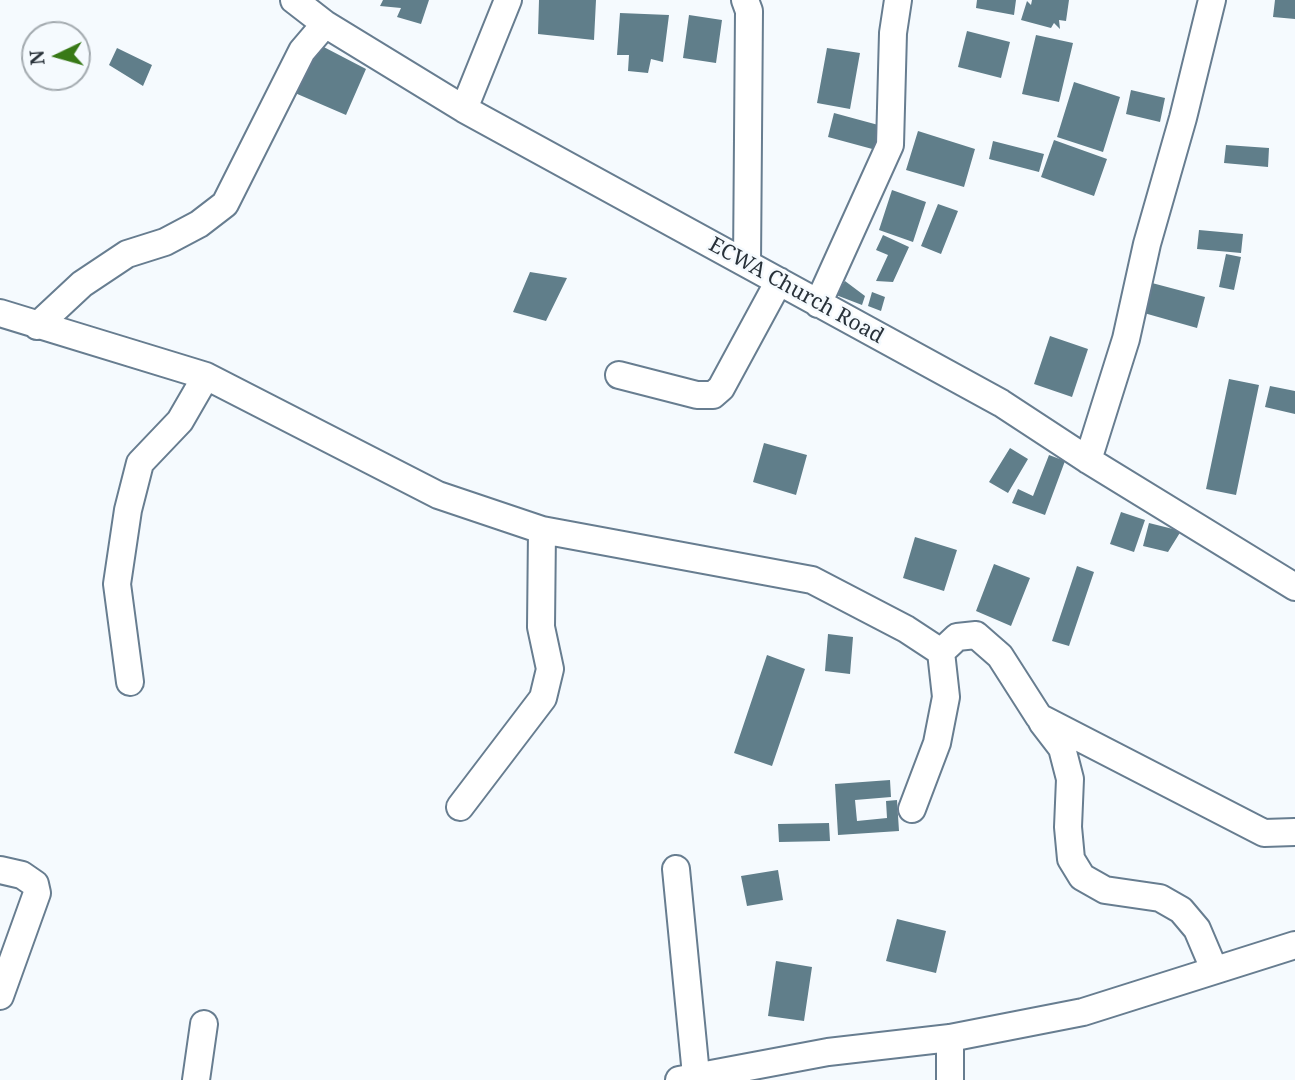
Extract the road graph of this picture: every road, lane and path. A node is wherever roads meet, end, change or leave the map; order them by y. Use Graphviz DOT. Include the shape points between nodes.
graph roads {
  1 [pos="294,0"];
  2 [pos="508,0"];
  3 [pos="745,0"];
  4 [pos="898,0"];
  5 [pos="1212,0"];
  6 [pos="325,24"];
  7 [pos="464,109"];
  8 [pos="747,264"];
  9 [pos="779,281"];
  10 [pos="818,304"];
  11 [pos="0,313"];
  12 [pos="37,326"];
  13 [pos="619,375"];
  14 [pos="206,376"];
  15 [pos="1088,460"];
  16 [pos="542,530"];
  17 [pos="1295,587"];
  18 [pos="941,652"];
  19 [pos="130,682"];
  20 [pos="1039,717"];
  21 [pos="460,807"];
  22 [pos="912,809"];
  23 [pos="1295,832"];
  24 [pos="676,869"];
  25 [pos="0,870"];
  26 [pos="1295,945"];
  27 [pos="1214,969"];
  28 [pos="0,996"];
  29 [pos="204,1024"];
  30 [pos="950,1038"];
  31 [pos="688,1077"];
  32 [pos="196,1080"];
  33 [pos="950,1080"];
  1 -- 6 [label="street, ECWA Church Road"];
  2 -- 7 [label="street"];
  3 -- 8 [label="street" via="749,11"];
  4 -- 10 [label="street" via="890,145"];
  5 -- 15 [label="street" via="1126,339"];
  6 -- 7 [label="street, ECWA Church Road"];
  6 -- 12 [label="street" via="302,51 225,204 165,242 127,254 82,284"];
  7 -- 8 [label="street, ECWA Church Road"];
  8 -- 9 [label="street, ECWA Church Road"];
  9 -- 10 [label="street, ECWA Church Road"];
  9 -- 13 [label="street" via="713,396"];
  10 -- 15 [label="street, ECWA Church Road" via="1001,403"];
  11 -- 12 [label="street"];
  12 -- 14 [label="street"];
  14 -- 16 [label="street" via="438,495"];
  14 -- 19 [label="street" via="180,421 140,463 128,510 117,584"];
  15 -- 17 [label="street, ECWA Church Road"];
  16 -- 18 [label="street" via="812,580"];
  16 -- 21 [label="street" via="541,627 550,669 543,698"];
  18 -- 20 [label="street" via="957,636 976,635 1000,656"];
  18 -- 22 [label="street" via="946,697 937,743"];
  20 -- 23 [label="street" via="1264,833"];
  20 -- 27 [label="street" via="1062,748 1070,779 1071,859 1082,877 1105,890 1160,898 1181,911 1198,929"];
  24 -- 31 [label="street"];
  25 -- 28 [label="street" via="22,875 35,884 37,893"];
  26 -- 27 [label="street"];
  27 -- 30 [label="street" via="1083,1012"];
  29 -- 32 [label="street"];
  30 -- 31 [label="street" via="828,1052"];
  30 -- 33 [label="street"];
}
